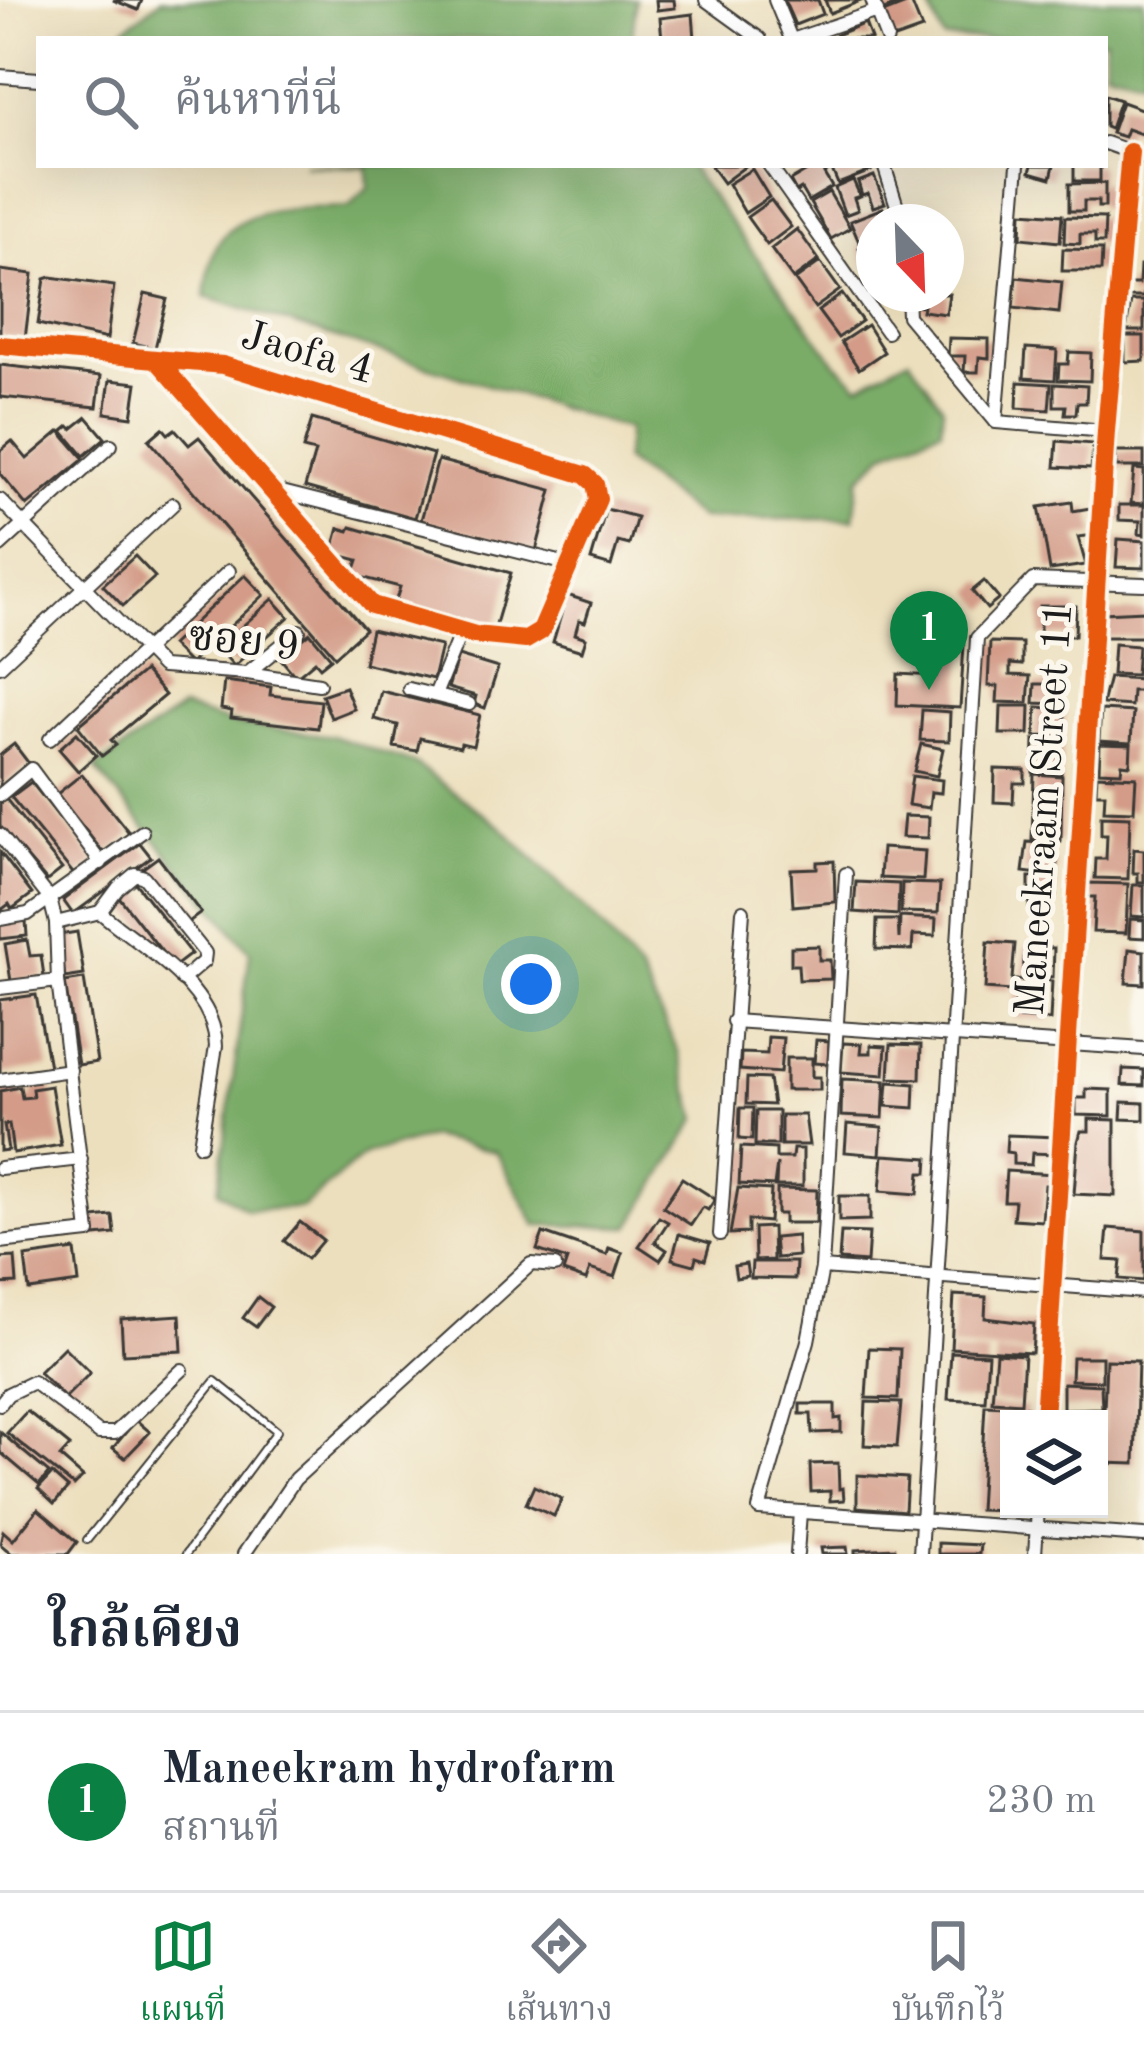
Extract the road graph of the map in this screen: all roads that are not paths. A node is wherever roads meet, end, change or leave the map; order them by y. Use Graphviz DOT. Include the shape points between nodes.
graph roads {
  1 [pos="706,0"];
  2 [pos="775,0"];
  3 [pos="874,5"];
  4 [pos="756,36"];
  5 [pos="792,36"];
  6 [pos="800,36"];
  7 [pos="886,36"];
  8 [pos="0,76"];
  9 [pos="36,79"];
  10 [pos="1108,143"];
  11 [pos="1137,154"];
  12 [pos="885,168"];
  13 [pos="1018,168"];
  14 [pos="772,170"];
  15 [pos="896,204"];
  16 [pos="908,312"];
  17 [pos="887,332"];
  18 [pos="0,345"];
  19 [pos="157,360"];
  20 [pos="996,422"];
  21 [pos="1106,431"];
  22 [pos="112,445"];
  23 [pos="270,489"];
  24 [pos="0,500"];
  25 [pos="173,504"];
  26 [pos="22,525"];
  27 [pos="0,546"];
  28 [pos="572,565"];
  29 [pos="230,571"];
  30 [pos="1097,580"];
  31 [pos="1144,584"];
  32 [pos="84,589"];
  33 [pos="462,629"];
  34 [pos="299,631"];
  35 [pos="145,650"];
  36 [pos="0,666"];
  37 [pos="247,673"];
  38 [pos="320,684"];
  39 [pos="409,689"];
  40 [pos="435,695"];
  41 [pos="469,704"];
  42 [pos="50,739"];
  43 [pos="0,794"];
  44 [pos="142,832"];
  45 [pos="0,835"];
  46 [pos="101,863"];
  47 [pos="846,874"];
  48 [pos="50,899"];
  49 [pos="743,910"];
  50 [pos="100,912"];
  51 [pos="0,919"];
  52 [pos="56,923"];
  53 [pos="182,980"];
  54 [pos="58,981"];
  55 [pos="0,988"];
  56 [pos="733,1021"];
  57 [pos="838,1028"];
  58 [pos="955,1036"];
  59 [pos="1067,1044"];
  60 [pos="1144,1049"];
  61 [pos="70,1070"];
  62 [pos="0,1080"];
  63 [pos="200,1145"];
  64 [pos="81,1159"];
  65 [pos="0,1168"];
  66 [pos="720,1234"];
  67 [pos="0,1242"];
  68 [pos="555,1267"];
  69 [pos="823,1268"];
  70 [pos="938,1280"];
  71 [pos="1052,1284"];
  72 [pos="1144,1292"];
  73 [pos="182,1370"];
  74 [pos="0,1404"];
  75 [pos="1045,1410"];
  76 [pos="800,1512"];
  77 [pos="1038,1518"];
  78 [pos="922,1521"];
  79 [pos="1037,1528"];
  80 [pos="1144,1536"];
  81 [pos="87,1540"];
  82 [pos="186,1554"];
  83 [pos="244,1554"];
  84 [pos="796,1554"];
  85 [pos="920,1554"];
  86 [pos="1035,1554"];
  1 -- 4 [label="street"];
  2 -- 5 [label="street"];
  3 -- 6 [label="street"];
  3 -- 7 [label="street"];
  8 -- 9 [label="street"];
  10 -- 11 [label="street"];
  11 -- 21 [label="street, Maneekraam Street 11"];
  12 -- 15 [label="street"];
  13 -- 20 [label="street"];
  14 -- 17 [label="street"];
  16 -- 20 [label="street"];
  18 -- 19 [label="street, Jaofa 4"];
  19 -- 23 [label="street"];
  19 -- 28 [label="street, Jaofa 4" via="223,365 585,475 598,499"];
  20 -- 21 [label="street"];
  21 -- 30 [label="street, Maneekraam Street 11"];
  22 -- 26 [label="street"];
  23 -- 28 [label="street"];
  23 -- 33 [label="street" via="372,605"];
  24 -- 26 [label="street"];
  25 -- 32 [label="street"];
  26 -- 27 [label="street"];
  26 -- 32 [label="street"];
  28 -- 33 [label="street" via="542,631 526,640"];
  29 -- 35 [label="street"];
  30 -- 31 [label="street"];
  30 -- 58 [label="street" via="1033,580 977,638"];
  30 -- 59 [label="street, Maneekraam Street 11"];
  32 -- 35 [label="street"];
  32 -- 36 [label="street"];
  33 -- 40 [label="street"];
  34 -- 37 [label="street"];
  35 -- 37 [label="street, ซอย 9" via="162,667"];
  35 -- 42 [label="street"];
  37 -- 38 [label="street, ซอย 9"];
  39 -- 40 [label="street"];
  40 -- 41 [label="street"];
  43 -- 46 [label="street" via="31,770"];
  44 -- 46 [label="street"];
  45 -- 48 [label="street"];
  46 -- 48 [label="street"];
  47 -- 57 [label="street"];
  48 -- 51 [label="street"];
  48 -- 52 [label="street"];
  49 -- 56 [label="street"];
  50 -- 52 [label="street"];
  50 -- 53 [label="street"];
  50 -- 53 [label="street" via="135,874 145,877 206,953"];
  52 -- 54 [label="street"];
  53 -- 63 [label="street" via="215,1033"];
  54 -- 55 [label="street"];
  54 -- 61 [label="street"];
  56 -- 57 [label="street"];
  56 -- 66 [label="street"];
  57 -- 58 [label="street"];
  57 -- 69 [label="street"];
  58 -- 59 [label="street"];
  58 -- 70 [label="street"];
  59 -- 60 [label="street"];
  59 -- 71 [label="street, Maneekraam Street 11"];
  61 -- 62 [label="street"];
  61 -- 64 [label="street"];
  64 -- 65 [label="street"];
  64 -- 67 [label="street" via="89,1232"];
  68 -- 83 [label="street" via="531,1264 295,1479"];
  69 -- 70 [label="street"];
  69 -- 76 [label="street" via="759,1510"];
  70 -- 71 [label="street"];
  70 -- 78 [label="street"];
  71 -- 72 [label="street"];
  71 -- 75 [label="street, Maneekraam Street 11"];
  73 -- 74 [label="street" via="108,1436 34,1382"];
  76 -- 78 [label="street"];
  76 -- 84 [label="street"];
  77 -- 79 [label="street"];
  78 -- 79 [label="street"];
  78 -- 85 [label="street"];
  79 -- 80 [label="street"];
  79 -- 86 [label="street"];
  81 -- 82 [label="lane" via="214,1381 277,1432"];
}
